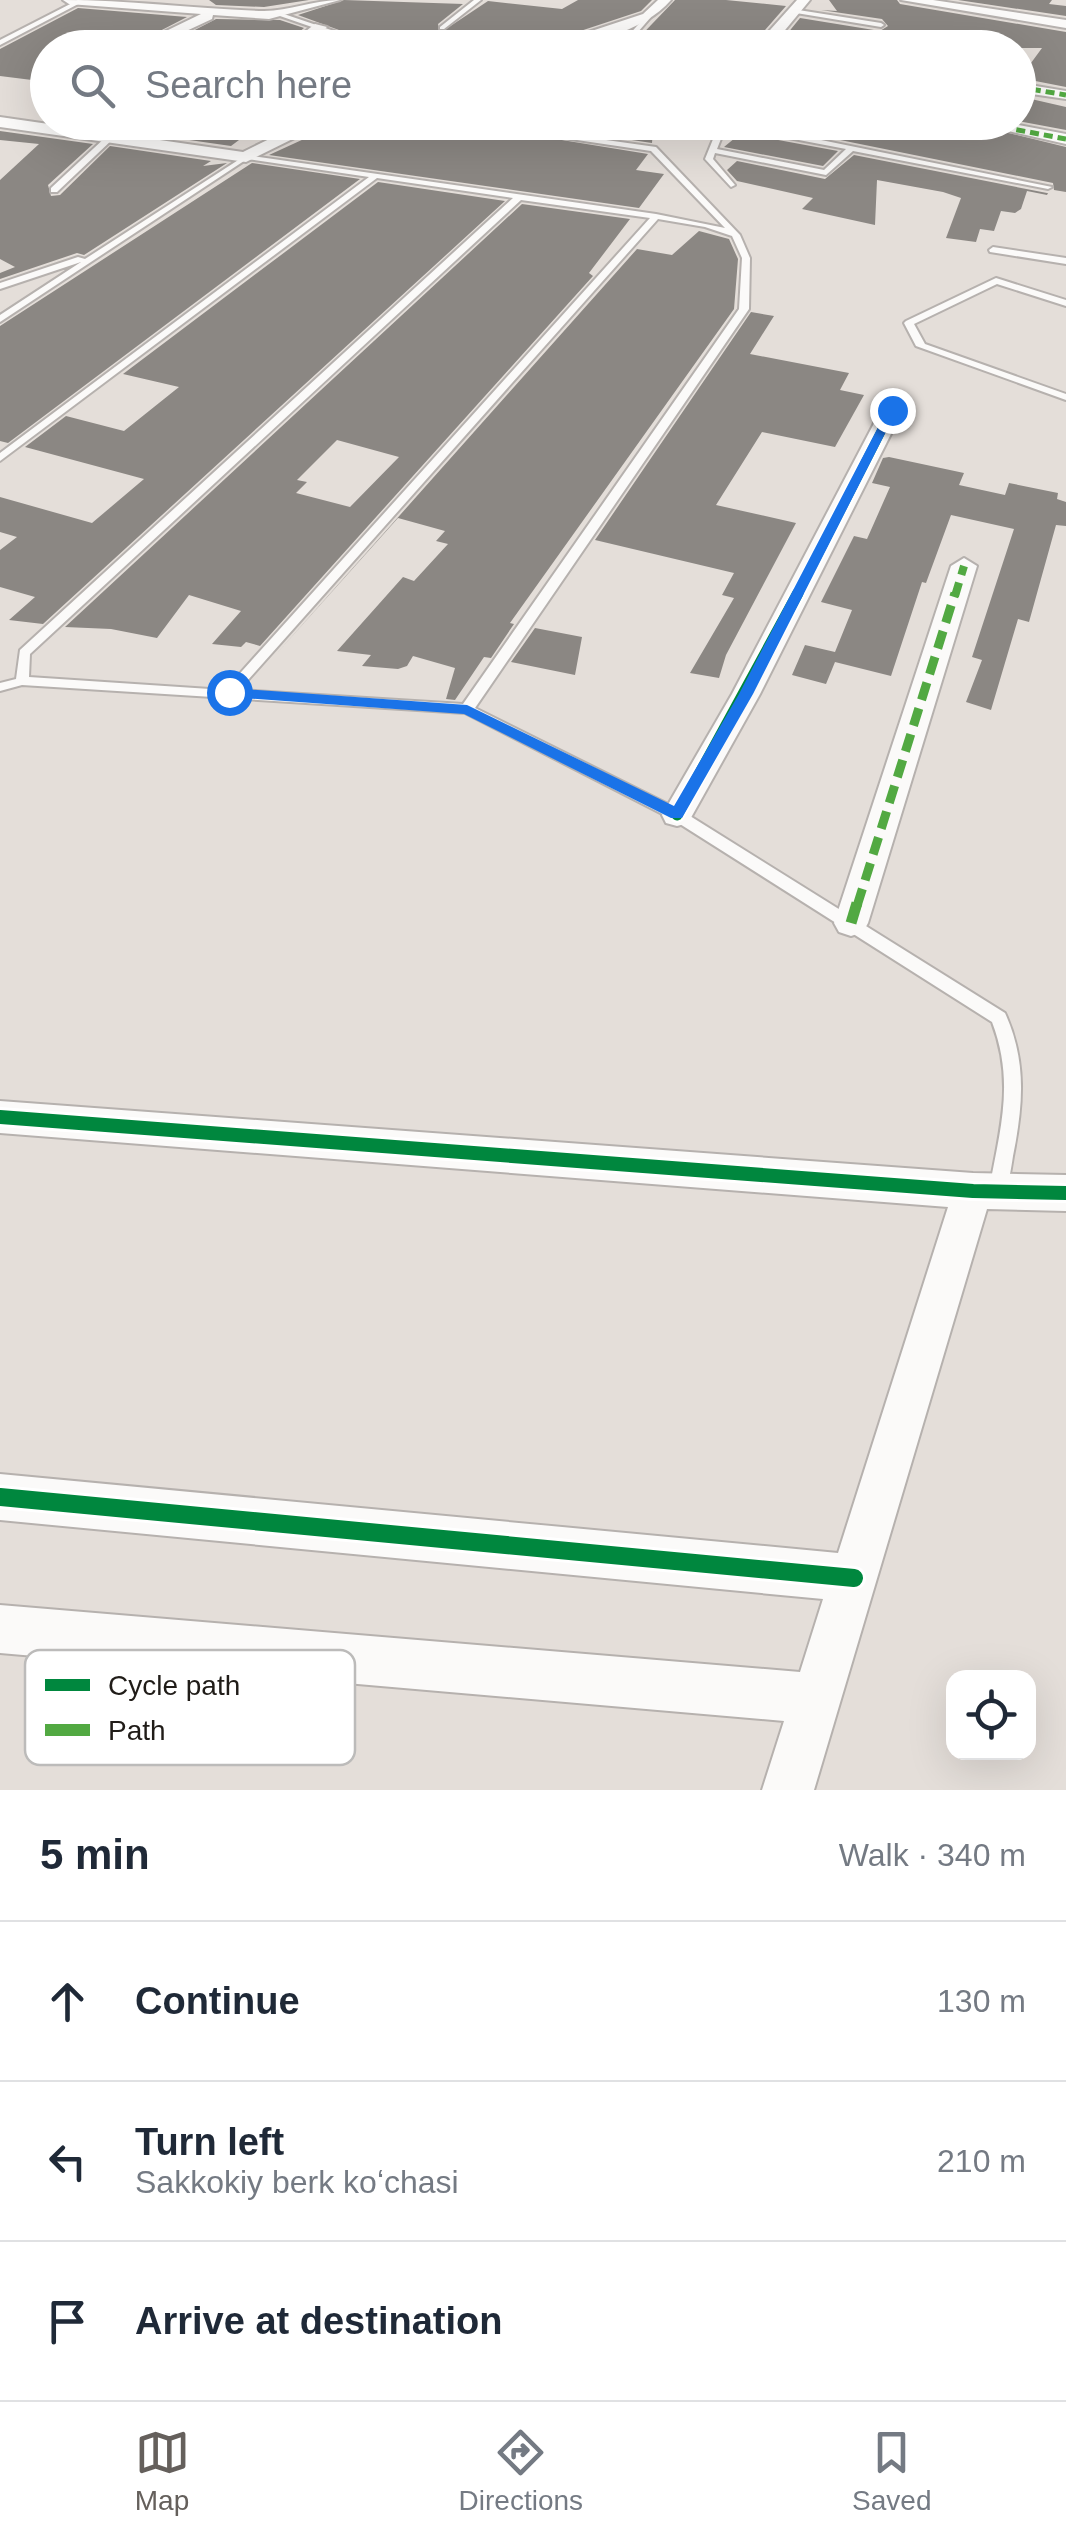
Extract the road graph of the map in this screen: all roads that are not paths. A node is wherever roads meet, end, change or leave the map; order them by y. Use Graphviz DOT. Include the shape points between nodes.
graph roads {
  1 [pos="154,0"];
  2 [pos="334,0"];
  3 [pos="478,0"];
  4 [pos="665,0"];
  5 [pos="907,0"];
  6 [pos="75,1"];
  7 [pos="798,6"];
  8 [pos="169,10"];
  9 [pos="216,13"];
  10 [pos="278,14"];
  11 [pos="648,16"];
  12 [pos="1066,24"];
  13 [pos="881,26"];
  14 [pos="320,27"];
  15 [pos="442,28"];
  16 [pos="178,30"];
  17 [pos="316,30"];
  18 [pos="329,30"];
  19 [pos="604,30"];
  20 [pos="636,30"];
  21 [pos="778,30"];
  22 [pos="0,42"];
  23 [pos="1036,89"];
  24 [pos="1066,95"];
  25 [pos="30,110"];
  26 [pos="5,123"];
  27 [pos="30,126"];
  28 [pos="1036,133"];
  29 [pos="1066,139"];
  30 [pos="108,140"];
  31 [pos="132,140"];
  32 [pos="157,140"];
  33 [pos="274,140"];
  34 [pos="588,140"];
  35 [pos="716,140"];
  36 [pos="811,140"];
  37 [pos="152,143"];
  38 [pos="852,148"];
  39 [pos="711,150"];
  40 [pos="246,157"];
  41 [pos="373,178"];
  42 [pos="731,186"];
  43 [pos="1048,187"];
  44 [pos="54,190"];
  45 [pos="518,198"];
  46 [pos="656,216"];
  47 [pos="736,235"];
  48 [pos="993,250"];
  49 [pos="99,253"];
  50 [pos="1066,261"];
  51 [pos="0,286"];
  52 [pos="1066,303"];
  53 [pos="0,319"];
  54 [pos="1066,397"];
  55 [pos="892,410"];
  56 [pos="0,458"];
  57 [pos="964,566"];
  58 [pos="22,681"];
  59 [pos="0,687"];
  60 [pos="229,692"];
  61 [pos="467,709"];
  62 [pos="677,814"];
  63 [pos="850,923"];
  64 [pos="0,1117"];
  65 [pos="986,1192"];
  66 [pos="1066,1193"];
  67 [pos="0,1498"];
  68 [pos="854,1578"];
  69 [pos="0,1629"];
  70 [pos="245,1650"];
  71 [pos="355,1659"];
  72 [pos="816,1699"];
  73 [pos="788,1790"];
  1 -- 8 [label="street"];
  2 -- 10 [label="street"];
  3 -- 15 [label="lane"];
  4 -- 11 [label="street"];
  5 -- 12 [label="street"];
  6 -- 8 [label="street"];
  6 -- 22 [label="lane"];
  7 -- 13 [label="lane"];
  7 -- 21 [label="street"];
  8 -- 9 [label="street"];
  9 -- 10 [label="street"];
  9 -- 16 [label="street"];
  10 -- 14 [label="lane"];
  11 -- 19 [label="street"];
  11 -- 20 [label="lane"];
  14 -- 17 [label="street"];
  14 -- 18 [label="lane"];
  23 -- 24 [label="street"];
  25 -- 26 [label="street"];
  26 -- 27 [label="street"];
  28 -- 29 [label="street"];
  30 -- 44 [label="lane"];
  31 -- 37 [label="street"];
  32 -- 37 [label="street"];
  33 -- 40 [label="street"];
  34 -- 47 [label="lane" via="653,149"];
  35 -- 39 [label="lane"];
  36 -- 38 [label="lane"];
  37 -- 40 [label="street"];
  38 -- 39 [label="lane" via="826,173"];
  38 -- 43 [label="lane"];
  39 -- 42 [label="lane" via="709,159"];
  40 -- 41 [label="lane"];
  40 -- 49 [label="lane"];
  41 -- 45 [label="lane"];
  41 -- 56 [label="lane"];
  45 -- 46 [label="lane"];
  45 -- 58 [label="lane" via="24,652"];
  46 -- 47 [label="lane"];
  46 -- 60 [label="lane"];
  47 -- 61 [label="lane" via="746,258 744,309"];
  48 -- 50 [label="lane"];
  49 -- 51 [label="lane"];
  49 -- 53 [label="lane"];
  52 -- 54 [label="lane" via="996,281 909,323 920,346"];
  55 -- 62 [label="street"];
  57 -- 63 [label="street"];
  58 -- 59 [label="lane"];
  58 -- 60 [label="lane"];
  60 -- 61 [label="lane"];
  61 -- 62 [label="lane"];
  62 -- 63 [label="lane"];
  63 -- 65 [label="lane" via="998,1018 1013,1049 1017,1082"];
  64 -- 65 [label="street"];
  65 -- 66 [label="street"];
  65 -- 68 [label="street"];
  67 -- 68 [label="street"];
  68 -- 72 [label="street"];
  69 -- 70 [label="street"];
  71 -- 72 [label="street"];
  72 -- 73 [label="street"];
}
